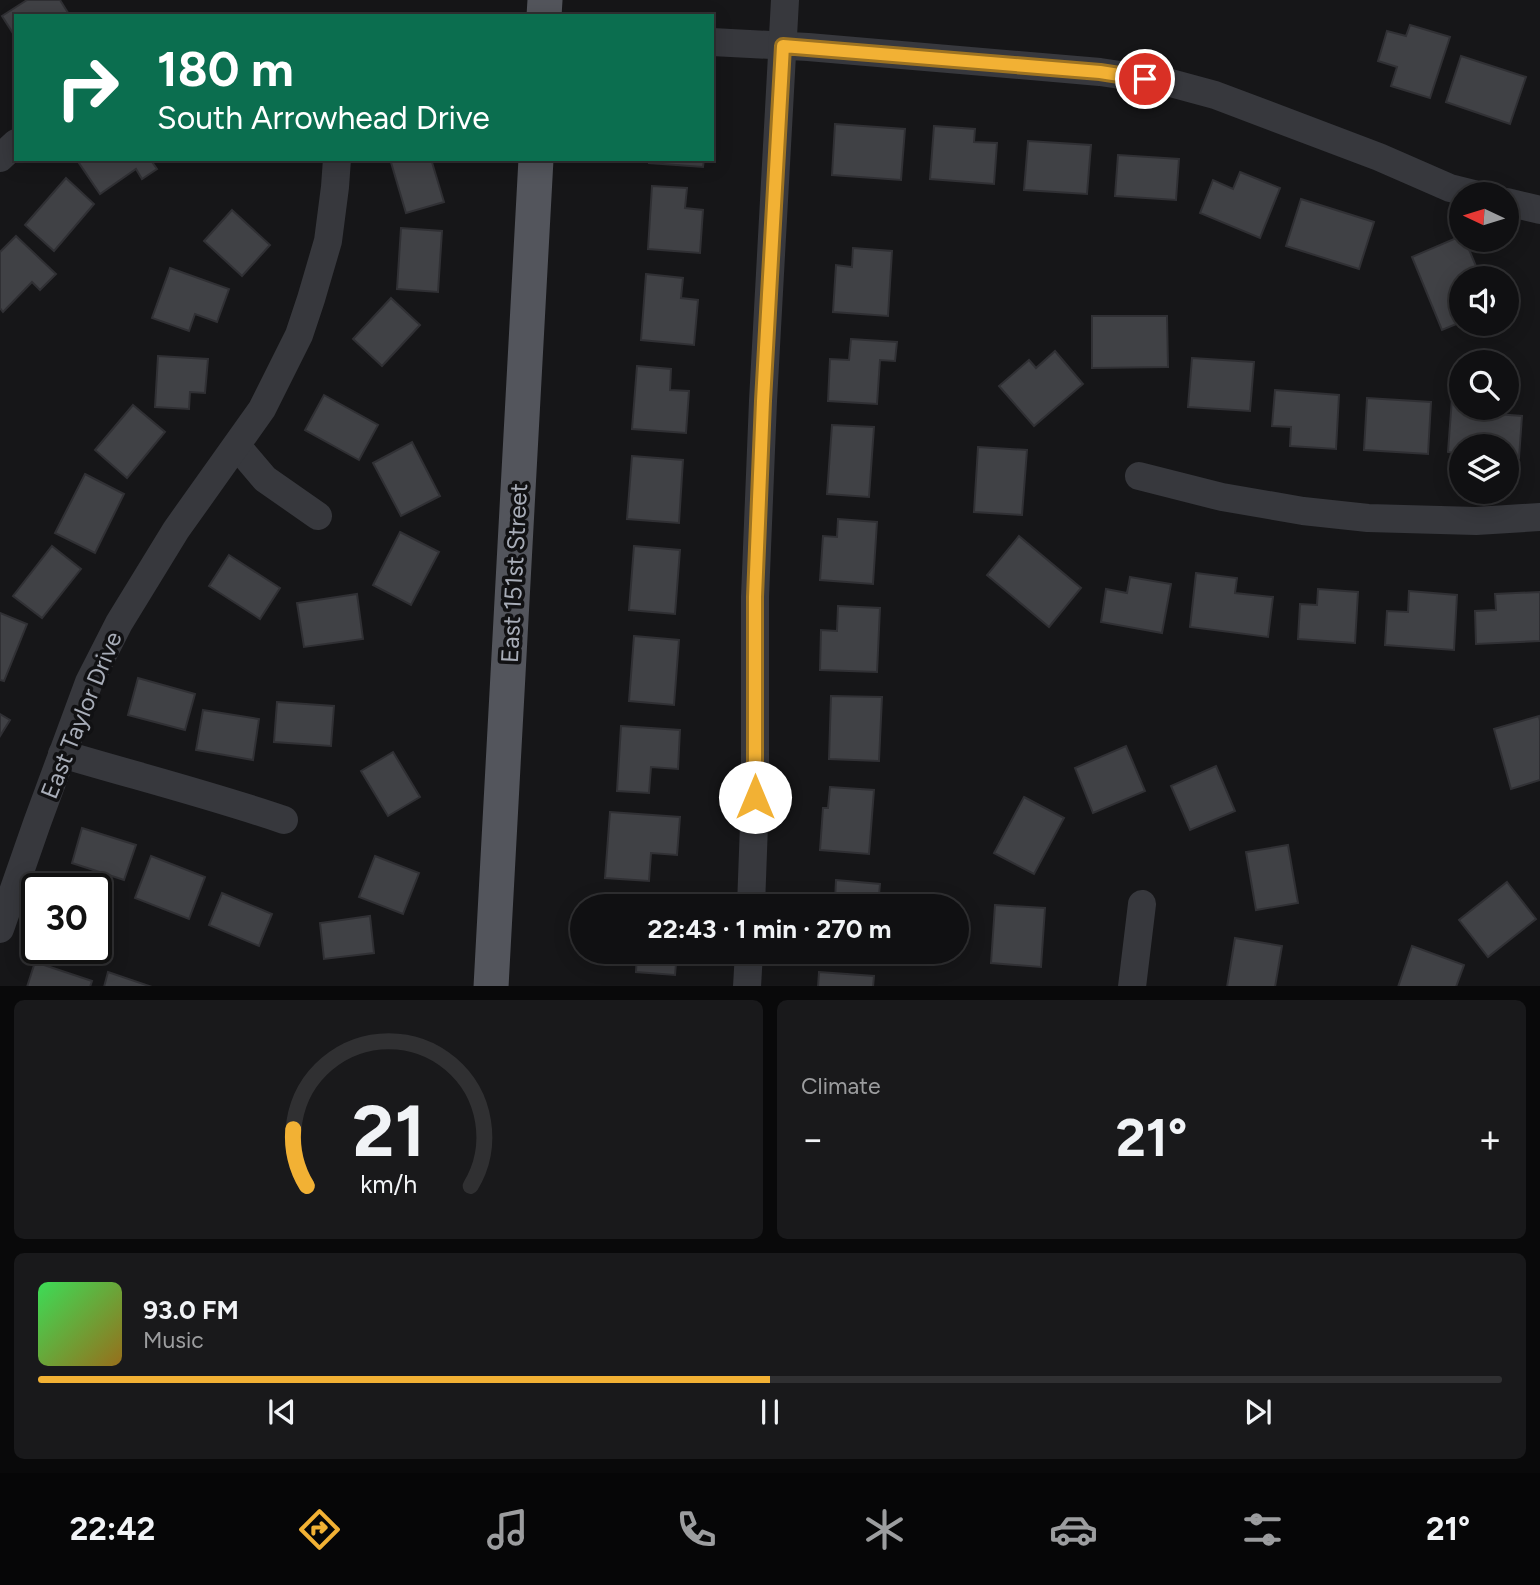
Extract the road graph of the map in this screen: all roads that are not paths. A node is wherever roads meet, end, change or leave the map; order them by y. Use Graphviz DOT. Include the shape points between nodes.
graph roads {
  1 [pos="785,0"];
  2 [pos="714,42"];
  3 [pos="783,46"];
  4 [pos="337,161"];
  5 [pos="536,161"];
  6 [pos="1449,188"];
  7 [pos="1519,205"];
  8 [pos="1540,210"];
  9 [pos="237,446"];
  10 [pos="1139,475"];
  11 [pos="318,516"];
  12 [pos="1540,517"];
  13 [pos="62,754"];
  14 [pos="284,820"];
  15 [pos="751,894"];
  16 [pos="1142,904"];
  17 [pos="0,929"];
  18 [pos="748,964"];
  19 [pos="491,986"];
  20 [pos="747,986"];
  21 [pos="1132,986"];
  1 -- 3 [label="street"];
  2 -- 3 [label="street"];
  3 -- 6 [label="street" via="1100,72 1167,82 1215,95"];
  3 -- 15 [label="street" via="755,597"];
  4 -- 9 [label="street, East Taylor Drive" via="328,241 312,299 262,409"];
  5 -- 19 [label="main road, East 151st Street"];
  7 -- 8 [label="street"];
  9 -- 11 [label="street" via="265,479"];
  9 -- 13 [label="street, East Taylor Drive" via="176,530 118,623"];
  10 -- 12 [label="street" via="1222,497 1368,518 1476,521"];
  13 -- 14 [label="street"];
  13 -- 17 [label="street, East Taylor Drive"];
  16 -- 21 [label="street"];
  18 -- 20 [label="street"];
}
